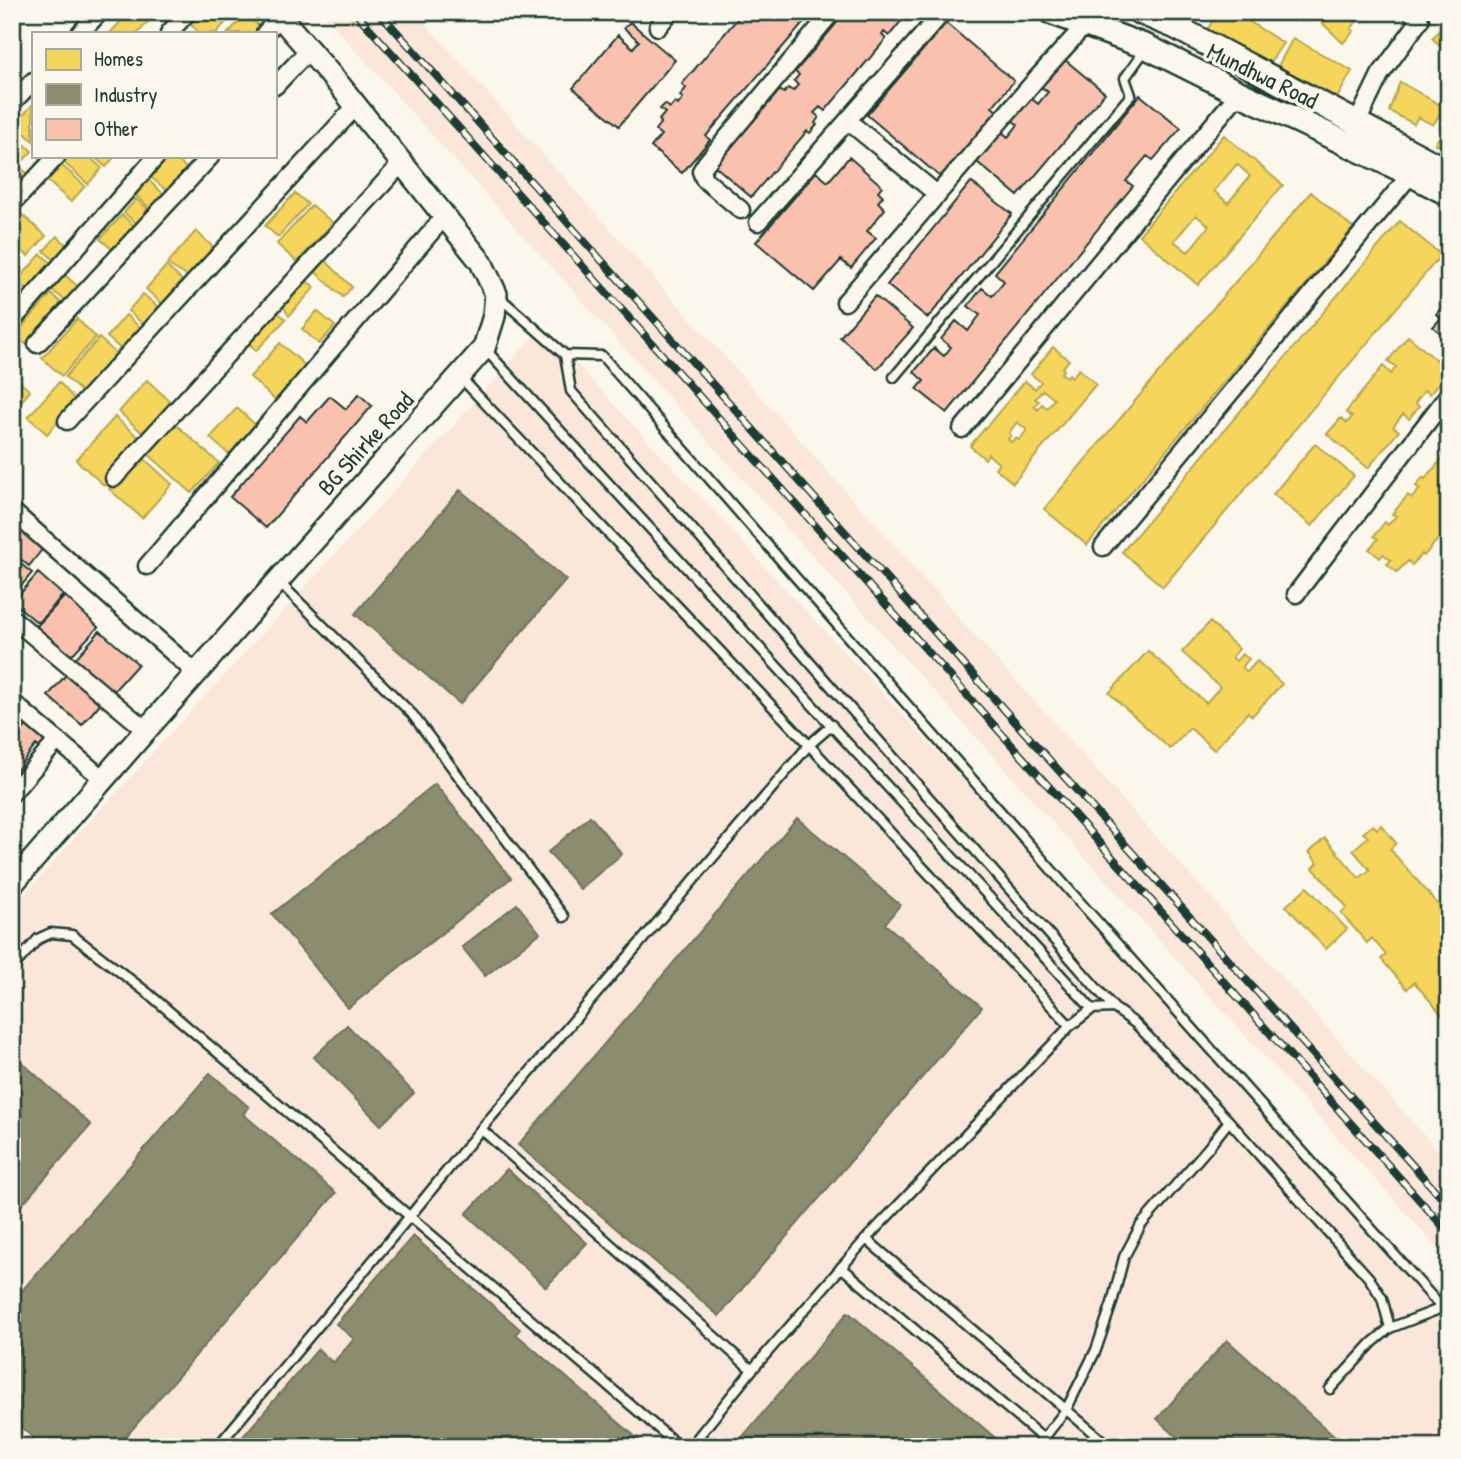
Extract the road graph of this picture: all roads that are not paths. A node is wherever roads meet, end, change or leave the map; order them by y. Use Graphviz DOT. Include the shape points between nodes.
graph roads {
  1 [pos="100,12"];
  2 [pos="188,12"];
  3 [pos="670,12"];
  4 [pos="832,12"];
  5 [pos="943,12"];
  6 [pos="1051,12"];
  7 [pos="1140,12"];
  8 [pos="278,15"];
  9 [pos="1419,15"];
  10 [pos="1086,24"];
  11 [pos="658,27"];
  12 [pos="81,32"];
  13 [pos="170,32"];
  14 [pos="266,32"];
  15 [pos="1147,47"];
  16 [pos="309,50"];
  17 [pos="32,83"];
  18 [pos="276,85"];
  19 [pos="1239,93"];
  20 [pos="12,103"];
  21 [pos="356,106"];
  22 [pos="848,121"];
  23 [pos="1357,123"];
  24 [pos="55,158"];
  25 [pos="156,158"];
  26 [pos="209,158"];
  27 [pos="401,164"];
  28 [pos="1449,172"];
  29 [pos="1411,174"];
  30 [pos="1449,194"];
  31 [pos="937,195"];
  32 [pos="12,204"];
  33 [pos="741,209"];
  34 [pos="444,217"];
  35 [pos="758,222"];
  36 [pos="496,294"];
  37 [pos="845,302"];
  38 [pos="12,321"];
  39 [pos="37,344"];
  40 [pos="484,348"];
  41 [pos="565,355"];
  42 [pos="459,376"];
  43 [pos="894,377"];
  44 [pos="1449,394"];
  45 [pos="67,421"];
  46 [pos="962,429"];
  47 [pos="114,478"];
  48 [pos="12,511"];
  49 [pos="1103,547"];
  50 [pos="147,566"];
  51 [pos="278,580"];
  52 [pos="1296,594"];
  53 [pos="12,618"];
  54 [pos="197,673"];
  55 [pos="12,702"];
  56 [pos="832,725"];
  57 [pos="146,730"];
  58 [pos="57,741"];
  59 [pos="809,745"];
  60 [pos="103,779"];
  61 [pos="12,793"];
  62 [pos="12,884"];
  63 [pos="564,917"];
  64 [pos="12,968"];
  65 [pos="1114,1008"];
  66 [pos="1092,1009"];
  67 [pos="1070,1026"];
  68 [pos="1228,1121"];
  69 [pos="481,1129"];
  70 [pos="410,1216"];
  71 [pos="866,1239"];
  72 [pos="841,1267"];
  73 [pos="1442,1308"];
  74 [pos="1449,1315"];
  75 [pos="1390,1328"];
  76 [pos="752,1370"];
  77 [pos="1330,1389"];
  78 [pos="1066,1410"];
  79 [pos="1043,1438"];
  80 [pos="218,1447"];
  81 [pos="680,1447"];
  82 [pos="690,1447"];
  83 [pos="1053,1447"];
  84 [pos="1110,1447"];
  1 -- 12 [label="street"];
  2 -- 13 [label="street"];
  3 -- 11 [label="street"];
  4 -- 33 [label="street" via="701,171 704,179"];
  5 -- 22 [label="street"];
  6 -- 10 [label="main road, Mundhwa Road"];
  7 -- 23 [label="main road, Mundhwa Road"];
  8 -- 14 [label="street"];
  8 -- 16 [label="street"];
  9 -- 23 [label="street" via="1380,75"];
  10 -- 15 [label="main road, Mundhwa Road"];
  10 -- 31 [label="street"];
  15 -- 19 [label="main road, Mundhwa Road"];
  15 -- 43 [label="lane" via="1125,78 1130,95"];
  16 -- 18 [label="street"];
  16 -- 21 [label="street"];
  17 -- 20 [label="street"];
  19 -- 29 [label="main road, Mundhwa Road"];
  19 -- 46 [label="street"];
  21 -- 27 [label="street"];
  21 -- 45 [label="street"];
  22 -- 31 [label="street"];
  22 -- 35 [label="street"];
  23 -- 28 [label="main road, Mundhwa Road"];
  24 -- 32 [label="street"];
  25 -- 38 [label="street"];
  26 -- 39 [label="street"];
  27 -- 34 [label="street"];
  27 -- 47 [label="street"];
  29 -- 30 [label="main road, Mundhwa Road"];
  29 -- 49 [label="street"];
  31 -- 37 [label="street"];
  34 -- 36 [label="street" via="481,262"];
  34 -- 50 [label="street"];
  36 -- 40 [label="street, BG Shirke Road"];
  36 -- 41 [label="lane"];
  40 -- 42 [label="street, BG Shirke Road"];
  40 -- 56 [label="lane"];
  41 -- 65 [label="lane" via="571,391"];
  41 -- 73 [label="lane" via="602,356"];
  42 -- 51 [label="street, BG Shirke Road"];
  42 -- 59 [label="lane"];
  44 -- 52 [label="street"];
  48 -- 54 [label="street"];
  51 -- 54 [label="street, BG Shirke Road"];
  51 -- 63 [label="lane" via="412,714"];
  53 -- 57 [label="street"];
  54 -- 57 [label="street, BG Shirke Road"];
  55 -- 58 [label="street"];
  56 -- 59 [label="lane"];
  56 -- 66 [label="lane"];
  57 -- 60 [label="street, BG Shirke Road"];
  58 -- 60 [label="street"];
  58 -- 61 [label="street"];
  59 -- 67 [label="lane"];
  59 -- 69 [label="lane"];
  60 -- 62 [label="street, BG Shirke Road"];
  64 -- 70 [label="lane" via="38,939 51,933 72,935 149,994"];
  65 -- 66 [label="lane"];
  65 -- 68 [label="lane" via="1136,1024"];
  66 -- 67 [label="lane"];
  67 -- 71 [label="lane"];
  68 -- 75 [label="lane" via="1369,1278 1382,1298"];
  68 -- 78 [label="lane" via="1141,1225 1124,1257 1096,1350"];
  69 -- 70 [label="lane"];
  69 -- 76 [label="lane"];
  70 -- 80 [label="lane"];
  70 -- 81 [label="lane"];
  71 -- 72 [label="lane"];
  71 -- 78 [label="lane"];
  72 -- 76 [label="lane"];
  72 -- 79 [label="lane"];
  73 -- 74 [label="lane"];
  73 -- 75 [label="lane"];
  75 -- 77 [label="lane"];
  76 -- 82 [label="lane"];
  78 -- 79 [label="lane"];
  78 -- 84 [label="lane"];
  79 -- 83 [label="lane"];
}
